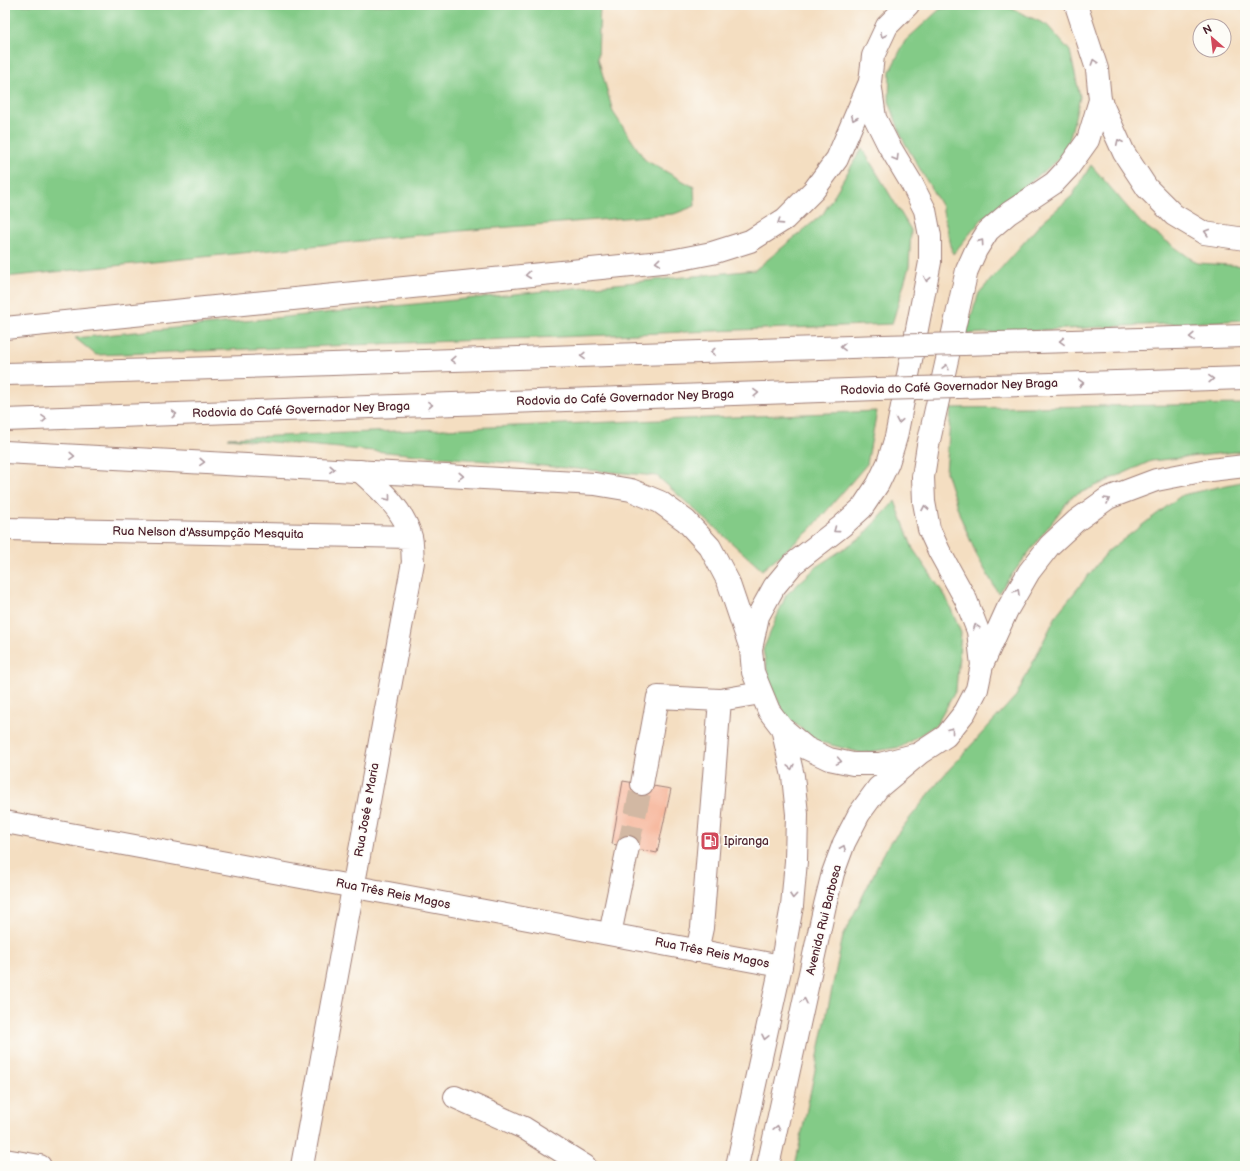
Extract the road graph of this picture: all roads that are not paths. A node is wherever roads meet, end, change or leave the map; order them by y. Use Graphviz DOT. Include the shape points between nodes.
graph roads {
  1 [pos="908,5"];
  2 [pos="1064,5"];
  3 [pos="1079,14"];
  4 [pos="870,82"];
  5 [pos="1100,100"];
  6 [pos="1245,239"];
  7 [pos="5,328"];
  8 [pos="1245,336"];
  9 [pos="5,374"];
  10 [pos="1245,378"];
  11 [pos="5,420"];
  12 [pos="5,452"];
  13 [pos="1245,466"];
  14 [pos="360,471"];
  15 [pos="5,529"];
  16 [pos="411,537"];
  17 [pos="751,649"];
  18 [pos="982,665"];
  19 [pos="761,693"];
  20 [pos="720,700"];
  21 [pos="782,728"];
  22 [pos="920,753"];
  23 [pos="642,784"];
  24 [pos="5,822"];
  25 [pos="628,847"];
  26 [pos="353,887"];
  27 [pos="610,934"];
  28 [pos="698,951"];
  29 [pos="781,966"];
  30 [pos="455,1097"];
  31 [pos="5,1160"];
  32 [pos="40,1166"];
  33 [pos="302,1166"];
  34 [pos="585,1166"];
  35 [pos="737,1166"];
  36 [pos="768,1166"];
  1 -- 4 [label="main road, one-way" via="887,26 873,56"];
  2 -- 3 [label="main road"];
  5 -- 3 [label="main road, Avenida Rui Barbosa, one-way" via="1097,69"];
  4 -- 7 [label="main road, one-way" via="837,158 814,190 784,220 750,241 712,253 671,261"];
  4 -- 17 [label="main road, one-way" via="875,118 925,210 930,236 930,262 896,437 882,477 862,508 793,564 774,587 758,616"];
  6 -- 5 [label="main road, one-way" via="1204,233 1174,215 1148,188 1124,153"];
  18 -- 5 [label="main road, Avenida Rui Barbosa, one-way" via="978,631 966,600 929,529 923,477 928,445 967,270 976,250 988,231 1054,183 1068,168 1088,140"];
  8 -- 9 [label="main road, one-way, bridge"];
  11 -- 10 [label="main road, Rodovia do Café Governador Ney Braga, one-way, bridge"];
  12 -- 14 [label="main road, one-way"];
  18 -- 13 [label="main road, one-way" via="1007,610 1029,572 1050,545 1076,521 1108,498 1156,480"];
  14 -- 16 [label="main road, Rua José e Maria, one-way" via="384,493 400,514"];
  14 -- 17 [label="main road, one-way" via="595,484 631,490 660,502 686,521 710,547 728,581"];
  15 -- 16 [label="main road, Rua Nelson d'Assumpção Mesquita"];
  16 -- 26 [label="main road, Rua José e Maria" via="413,562"];
  17 -- 19 [label="main road" via="753,672"];
  22 -- 18 [label="main road, Avenida Rui Barbosa, one-way" via="946,736 965,712 977,689"];
  19 -- 20 [label="main road"];
  19 -- 21 [label="main road" via="769,711"];
  20 -- 23 [label="main road" via="658,697"];
  20 -- 28 [label="main road"];
  21 -- 22 [label="main road, one-way" via="806,748 829,759 854,764 880,764"];
  21 -- 29 [label="main road, one-way" via="793,776 797,814 792,906"];
  36 -- 22 [label="main road, Avenida Rui Barbosa, one-way" via="825,905 844,843 859,814 878,788"];
  24 -- 26 [label="main road, Rua Três Reis Magos"];
  25 -- 27 [label="main road"];
  26 -- 27 [label="main road, Rua Três Reis Magos"];
  26 -- 33 [label="main road, Rua José e Maria"];
  27 -- 28 [label="main road, Rua Três Reis Magos"];
  28 -- 29 [label="main road, Rua Três Reis Magos"];
  29 -- 35 [label="main road, one-way"];
  30 -- 34 [label="main road" via="524,1128"];
  31 -- 32 [label="main road"];
}
